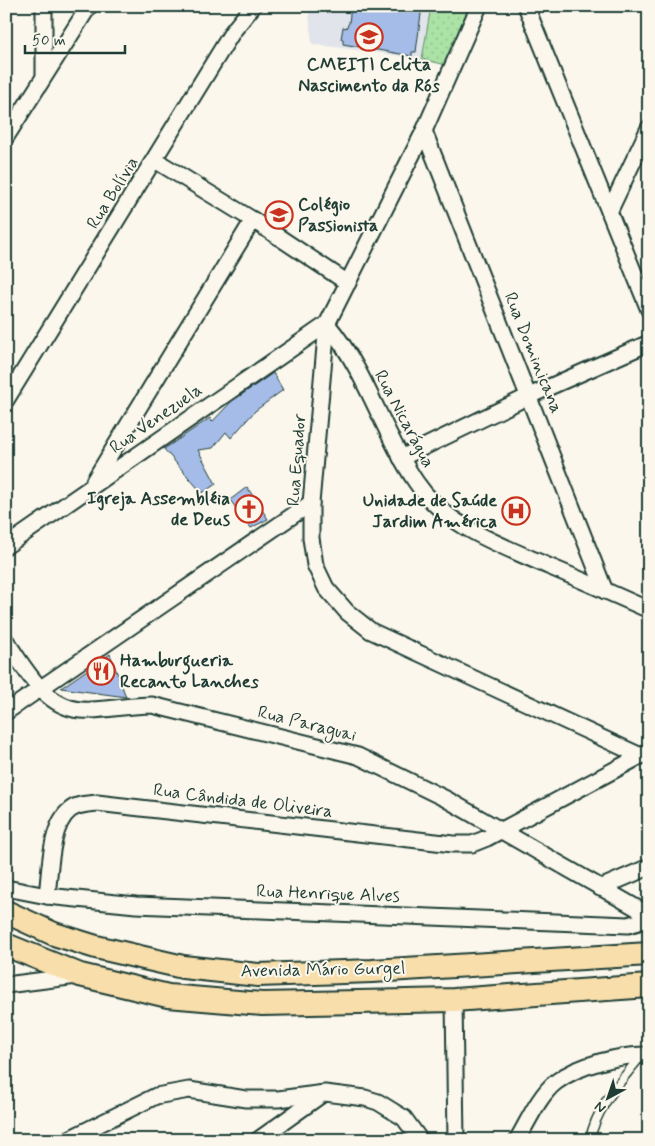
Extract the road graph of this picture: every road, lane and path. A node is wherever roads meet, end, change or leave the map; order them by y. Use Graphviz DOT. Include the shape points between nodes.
graph roads {
  1 [pos="44,6"];
  2 [pos="89,6"];
  3 [pos="253,6"];
  4 [pos="479,6"];
  5 [pos="526,6"];
  6 [pos="44,74"];
  7 [pos="649,128"];
  8 [pos="424,131"];
  9 [pos="6,137"];
  10 [pos="155,160"];
  11 [pos="610,210"];
  12 [pos="253,220"];
  13 [pos="348,283"];
  14 [pos="649,310"];
  15 [pos="327,324"];
  16 [pos="649,344"];
  17 [pos="529,396"];
  18 [pos="6,400"];
  19 [pos="401,458"];
  20 [pos="91,487"];
  21 [pos="312,503"];
  22 [pos="6,546"];
  23 [pos="605,591"];
  24 [pos="649,610"];
  25 [pos="6,641"];
  26 [pos="40,688"];
  27 [pos="6,712"];
  28 [pos="645,754"];
  29 [pos="502,830"];
  30 [pos="649,867"];
  31 [pos="6,888"];
  32 [pos="600,888"];
  33 [pos="47,896"];
  34 [pos="6,912"];
  35 [pos="649,917"];
  36 [pos="6,944"];
  37 [pos="649,954"];
  38 [pos="80,975"];
  39 [pos="6,985"];
  40 [pos="649,986"];
  41 [pos="454,1000"];
  42 [pos="646,1055"];
  43 [pos="325,1093"];
  44 [pos="67,1140"];
  45 [pos="258,1140"];
  46 [pos="420,1140"];
  47 [pos="456,1140"];
  48 [pos="518,1140"];
  49 [pos="590,1140"];
  1 -- 6 [label="street"];
  2 -- 6 [label="street"];
  3 -- 10 [label="street, Rua Bolívia" via="233,31"];
  4 -- 8 [label="street, Rua Equador"];
  5 -- 11 [label="street"];
  6 -- 9 [label="street"];
  7 -- 11 [label="street"];
  8 -- 13 [label="street, Rua Equador"];
  8 -- 17 [label="street, Rua Dominicana"];
  10 -- 12 [label="street"];
  10 -- 18 [label="street, Rua Bolívia"];
  11 -- 14 [label="street"];
  12 -- 13 [label="street"];
  12 -- 20 [label="street"];
  13 -- 15 [label="street, Rua Equador"];
  15 -- 19 [label="street, Rua Nicarágua" via="342,342"];
  15 -- 20 [label="street, Rua Venezuela"];
  15 -- 21 [label="street, Rua Equador"];
  16 -- 17 [label="street"];
  17 -- 19 [label="street"];
  17 -- 23 [label="street, Rua Dominicana"];
  19 -- 23 [label="street, Rua Nicarágua" via="417,484 454,521 482,537"];
  20 -- 22 [label="street, Rua Venezuela"];
  21 -- 26 [label="street"];
  21 -- 28 [label="street, Rua Equador" via="311,538 315,565 326,588 371,631"];
  23 -- 24 [label="street, Rua Nicarágua"];
  25 -- 26 [label="street, Rua Paraguai"];
  26 -- 27 [label="street"];
  26 -- 29 [label="street, Rua Paraguai" via="52,701 72,709 89,711 123,705 152,705 358,756 446,798"];
  28 -- 29 [label="street, Rua Cândida de Oliveira"];
  29 -- 32 [label="street, Rua Paraguai"];
  29 -- 33 [label="street, Rua Cândida de Oliveira" via="472,844 454,844 83,804 71,808 61,818 56,830"];
  30 -- 32 [label="street"];
  31 -- 33 [label="street, Rua Henrique Alves"];
  32 -- 35 [label="street, Rua Paraguai"];
  33 -- 35 [label="street, Rua Henrique Alves" via="136,905 628,925"];
  34 -- 37 [label="main road, Avenida Mário Gurgel" via="54,934 96,947 183,967 258,975"];
  36 -- 38 [label="main road, Avenida Mário Gurgel"];
  38 -- 39 [label="street"];
  38 -- 41 [label="main road, Avenida Mário Gurgel" via="168,996 262,1004"];
  40 -- 41 [label="main road, Avenida Mário Gurgel"];
  41 -- 47 [label="street"];
  42 -- 48 [label="street" via="600,1062 556,1082"];
  42 -- 49 [label="lane" via="605,1104 595,1120"];
  43 -- 44 [label="street" via="261,1099 207,1092 173,1092 156,1096"];
  43 -- 45 [label="street"];
  43 -- 46 [label="street" via="378,1102 404,1118"];
}
